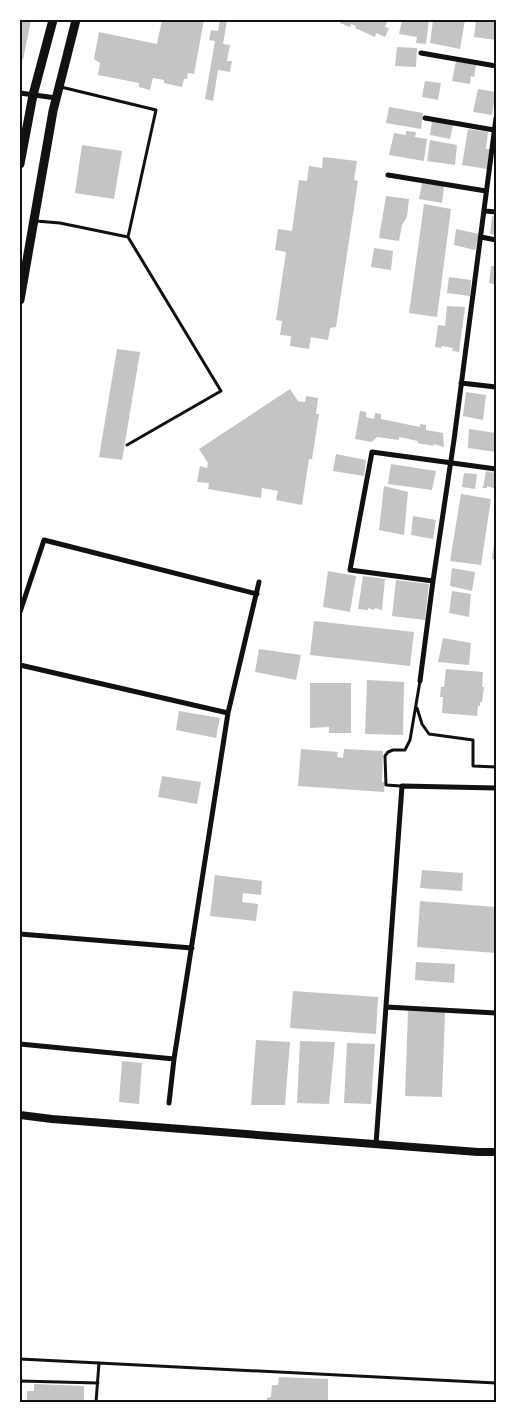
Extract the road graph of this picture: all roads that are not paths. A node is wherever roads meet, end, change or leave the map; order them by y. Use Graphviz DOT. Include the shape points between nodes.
graph roads {
  1 [pos="53,20"];
  2 [pos="76,20"];
  3 [pos="421,53"];
  4 [pos="496,66"];
  5 [pos="59,86"];
  6 [pos="20,93"];
  7 [pos="33,95"];
  8 [pos="56,98"];
  9 [pos="425,118"];
  10 [pos="496,118"];
  11 [pos="494,130"];
  12 [pos="20,164"];
  13 [pos="388,175"];
  14 [pos="486,191"];
  15 [pos="485,211"];
  16 [pos="496,212"];
  17 [pos="34,221"];
  18 [pos="128,237"];
  19 [pos="481,238"];
  20 [pos="496,240"];
  21 [pos="20,300"];
  22 [pos="461,383"];
  23 [pos="496,387"];
  24 [pos="128,445"];
  25 [pos="451,464"];
  26 [pos="496,469"];
  27 [pos="433,581"];
  28 [pos="259,582"];
  29 [pos="257,594"];
  30 [pos="20,612"];
  31 [pos="20,665"];
  32 [pos="420,681"];
  33 [pos="416,704"];
  34 [pos="228,713"];
  35 [pos="496,767"];
  36 [pos="402,786"];
  37 [pos="496,788"];
  38 [pos="20,934"];
  39 [pos="192,948"];
  40 [pos="386,1007"];
  41 [pos="496,1013"];
  42 [pos="20,1044"];
  43 [pos="174,1059"];
  44 [pos="169,1103"];
  45 [pos="20,1115"];
  46 [pos="376,1144"];
  47 [pos="496,1152"];
  48 [pos="20,1358"];
  49 [pos="100,1363"];
  50 [pos="20,1381"];
  51 [pos="98,1383"];
  52 [pos="496,1383"];
  53 [pos="96,1402"];
  1 -- 7 [label="main road"];
  2 -- 5 [label="main road"];
  3 -- 4 [label="street"];
  5 -- 8 [label="main road"];
  5 -- 18 [label="lane" via="156,110"];
  6 -- 7 [label="street"];
  7 -- 8 [label="street"];
  7 -- 12 [label="main road"];
  8 -- 17 [label="main road"];
  9 -- 11 [label="street"];
  10 -- 11 [label="street"];
  11 -- 14 [label="street"];
  13 -- 14 [label="street"];
  14 -- 15 [label="street"];
  15 -- 16 [label="street"];
  15 -- 19 [label="street"];
  17 -- 18 [label="lane"];
  17 -- 21 [label="main road"];
  18 -- 24 [label="lane" via="221,391"];
  19 -- 20 [label="street"];
  19 -- 22 [label="street"];
  22 -- 23 [label="street"];
  22 -- 25 [label="street"];
  25 -- 26 [label="street"];
  25 -- 27 [label="street"];
  25 -- 27 [label="street" via="372,452 350,570"];
  27 -- 32 [label="street"];
  28 -- 29 [label="street"];
  29 -- 30 [label="street" via="44,540"];
  29 -- 34 [label="street"];
  31 -- 34 [label="street"];
  32 -- 33 [label="lane"];
  33 -- 35 [label="lane" via="429,734 472,740 473,766"];
  33 -- 36 [label="lane" via="410,740 405,750 393,750 386,756 386,785"];
  34 -- 39 [label="street"];
  36 -- 37 [label="street"];
  36 -- 40 [label="street"];
  38 -- 39 [label="street"];
  39 -- 43 [label="street"];
  40 -- 41 [label="street"];
  40 -- 46 [label="street"];
  42 -- 43 [label="street"];
  43 -- 44 [label="street"];
  45 -- 46 [label="street"];
  46 -- 47 [label="street"];
  48 -- 49 [label="lane"];
  49 -- 51 [label="lane"];
  49 -- 52 [label="lane"];
  50 -- 51 [label="lane"];
  51 -- 53 [label="lane"];
}
